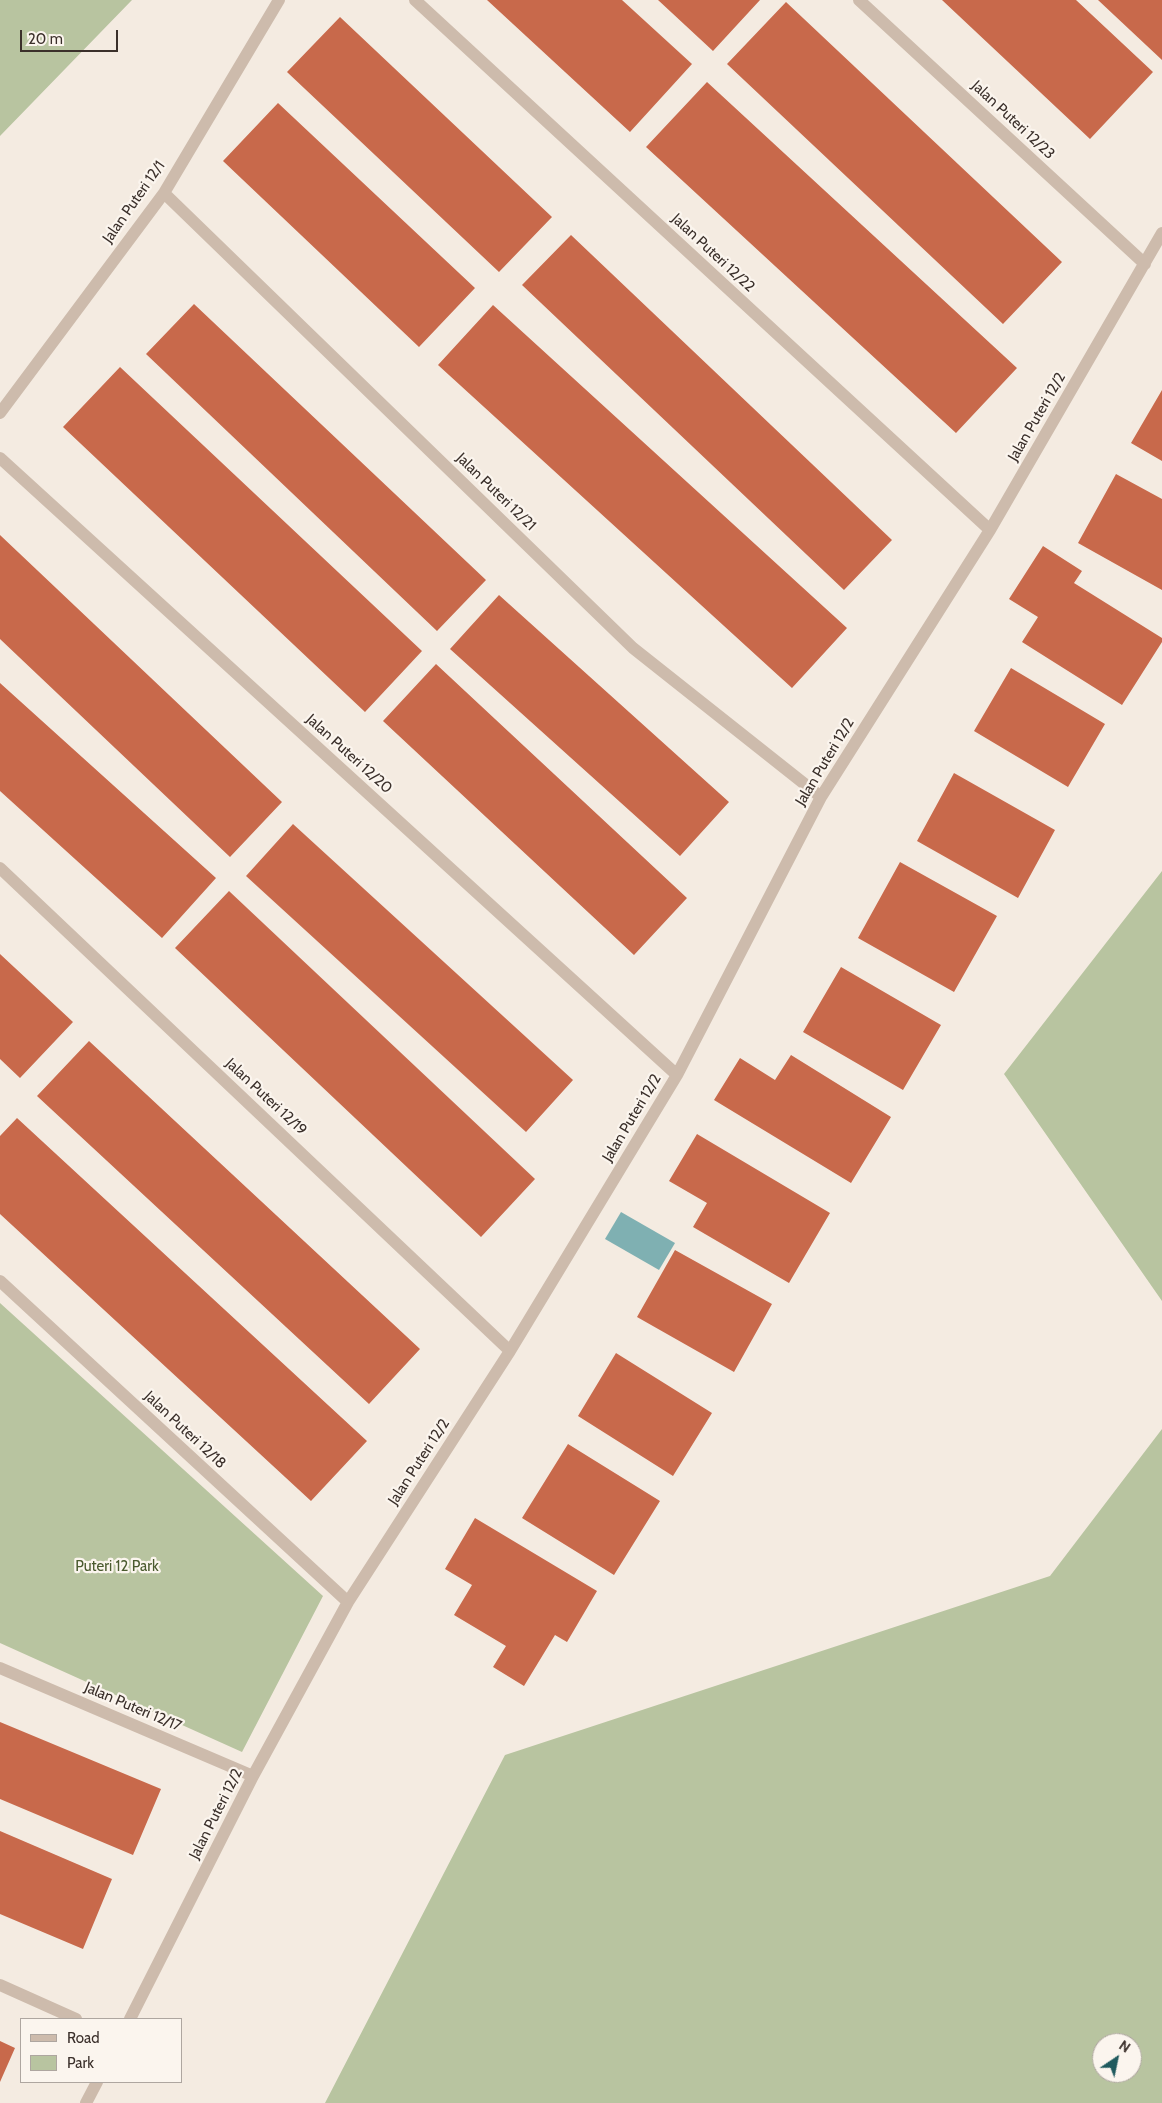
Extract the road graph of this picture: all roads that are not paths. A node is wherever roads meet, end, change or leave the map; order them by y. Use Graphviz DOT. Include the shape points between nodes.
graph roads {
  1 [pos="279,0"];
  2 [pos="415,0"];
  3 [pos="859,0"];
  4 [pos="164,193"];
  5 [pos="1162,233"];
  6 [pos="1145,264"];
  7 [pos="0,413"];
  8 [pos="0,458"];
  9 [pos="990,530"];
  10 [pos="821,797"];
  11 [pos="0,868"];
  12 [pos="677,1075"];
  13 [pos="0,1281"];
  14 [pos="510,1351"];
  15 [pos="348,1602"];
  16 [pos="0,1668"];
  17 [pos="254,1776"];
  18 [pos="0,1985"];
  19 [pos="74,2018"];
  20 [pos="131,2018"];
  21 [pos="96,2083"];
  22 [pos="86,2103"];
  1 -- 4 [label="street, Jalan Puteri 12/1"];
  2 -- 9 [label="street, Jalan Puteri 12/22"];
  3 -- 6 [label="street, Jalan Puteri 12/23"];
  4 -- 7 [label="street, Jalan Puteri 12/1"];
  4 -- 10 [label="street, Jalan Puteri 12/21" via="633,648"];
  5 -- 6 [label="street, Jalan Puteri 12/2"];
  6 -- 9 [label="street, Jalan Puteri 12/2"];
  8 -- 12 [label="street, Jalan Puteri 12/20"];
  9 -- 10 [label="street, Jalan Puteri 12/2"];
  10 -- 12 [label="street, Jalan Puteri 12/2"];
  11 -- 14 [label="street, Jalan Puteri 12/19"];
  12 -- 14 [label="street, Jalan Puteri 12/2"];
  13 -- 15 [label="street, Jalan Puteri 12/18"];
  14 -- 15 [label="street, Jalan Puteri 12/2"];
  15 -- 17 [label="street, Jalan Puteri 12/2"];
  16 -- 17 [label="street, Jalan Puteri 12/17"];
  17 -- 20 [label="street, Jalan Puteri 12/2"];
  18 -- 19 [label="street"];
  21 -- 22 [label="street"];
}
